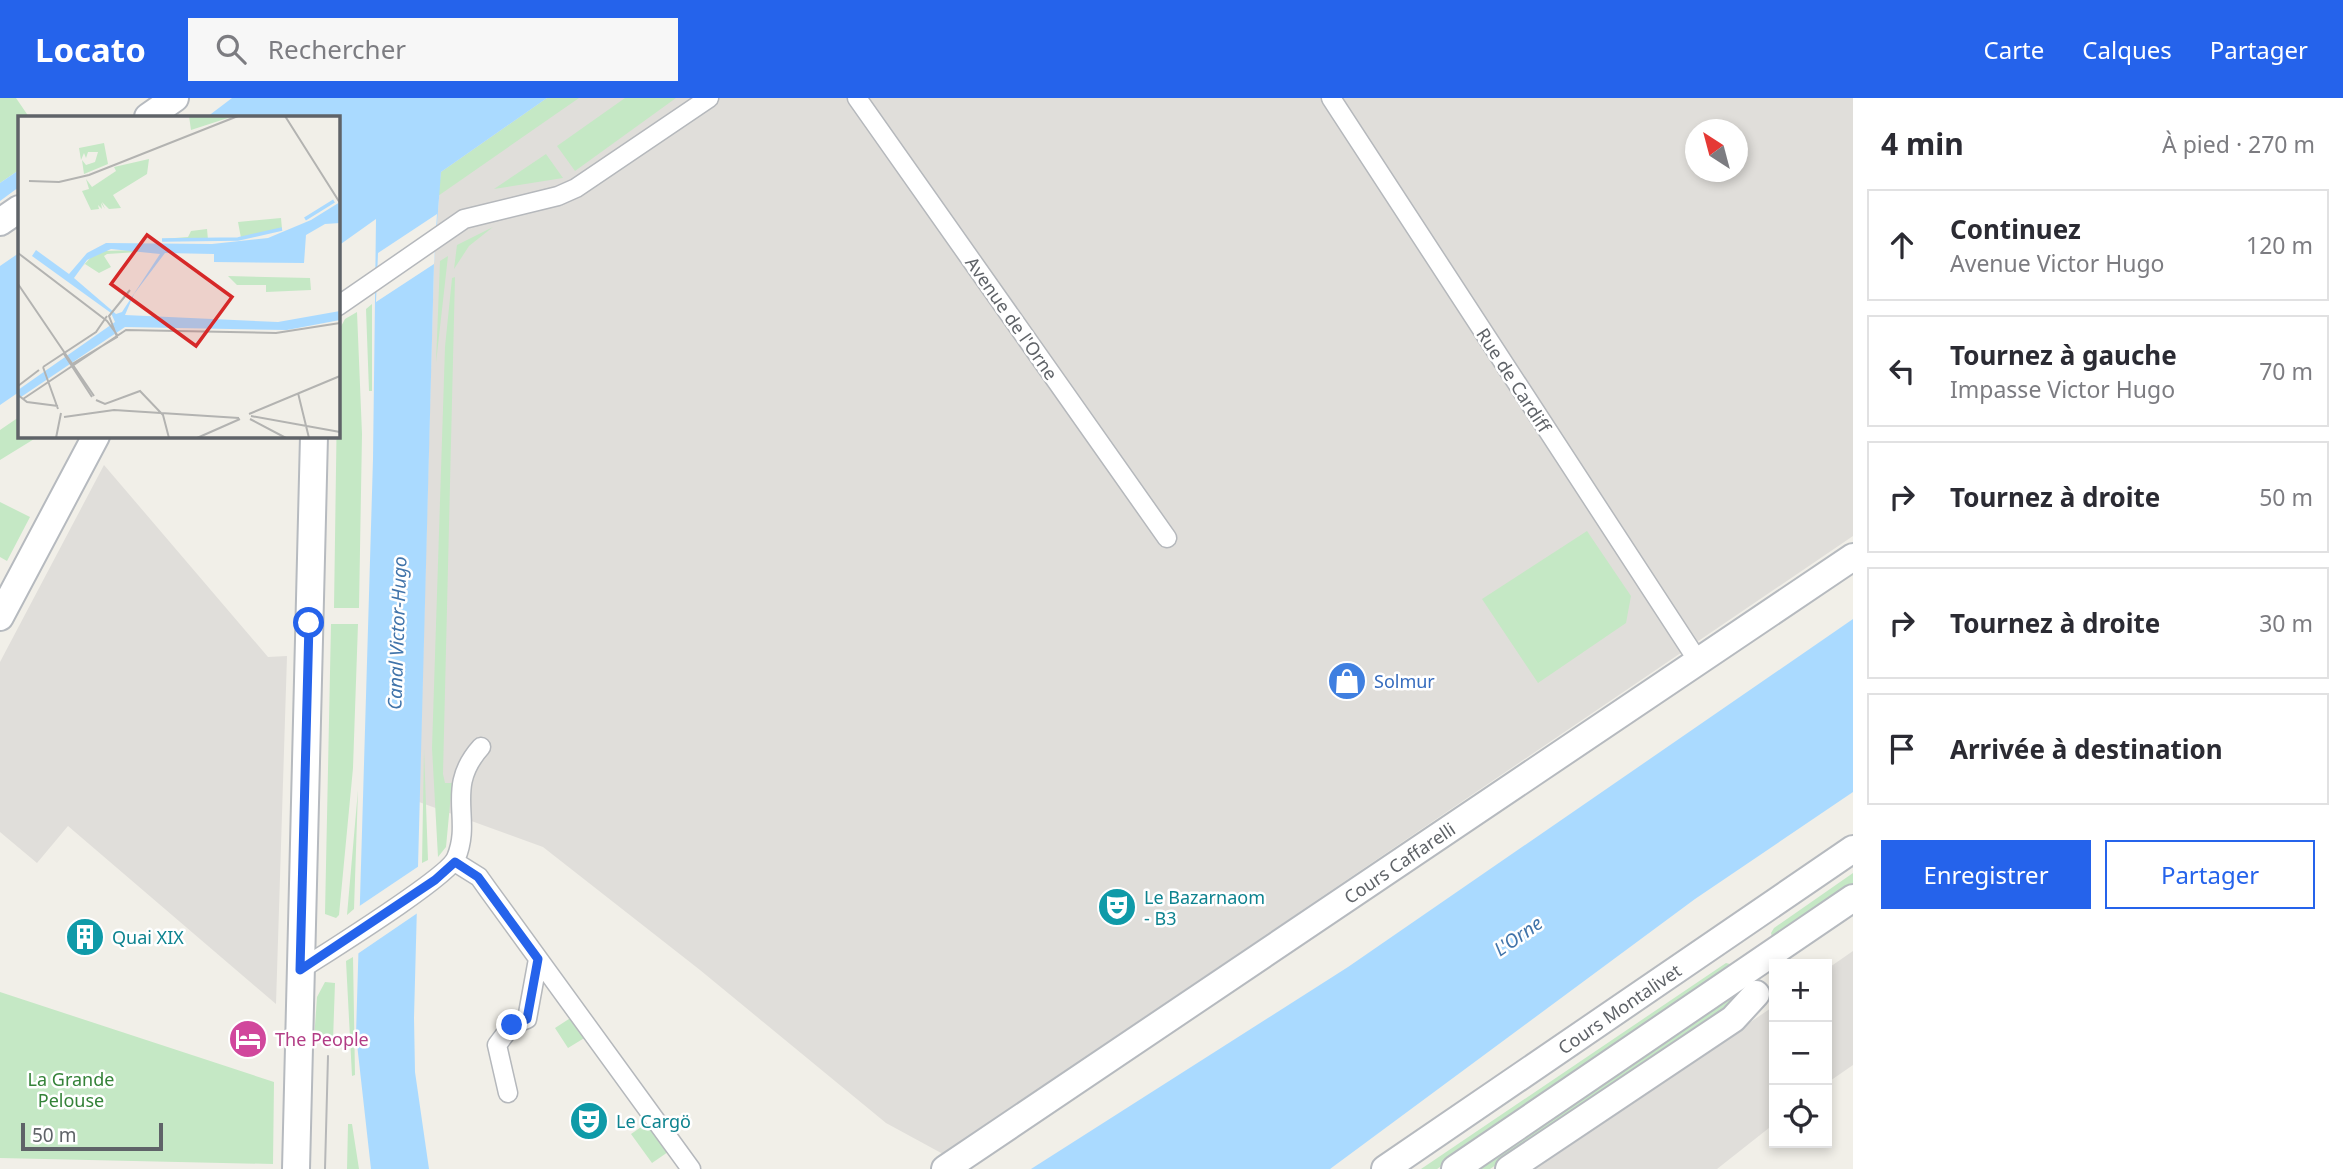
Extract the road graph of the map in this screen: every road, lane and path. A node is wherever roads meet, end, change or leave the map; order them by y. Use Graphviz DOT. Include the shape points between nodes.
graph roads {
  1 [pos="176,98"];
  2 [pos="709,98"];
  3 [pos="857,98"];
  4 [pos="1331,98"];
  5 [pos="149,116"];
  6 [pos="18,210"];
  7 [pos="0,222"];
  8 [pos="340,305"];
  9 [pos="95,438"];
  10 [pos="314,438"];
  11 [pos="1167,538"];
  12 [pos="1853,557"];
  13 [pos="0,617"];
  14 [pos="1698,661"];
  15 [pos="481,747"];
  16 [pos="1853,849"];
  17 [pos="455,862"];
  18 [pos="1853,898"];
  19 [pos="538,959"];
  20 [pos="300,970"];
  21 [pos="1756,994"];
  22 [pos="509,1093"];
  23 [pos="296,1169"];
  24 [pos="691,1169"];
  25 [pos="944,1169"];
  26 [pos="1385,1169"];
  27 [pos="1455,1169"];
  28 [pos="1509,1169"];
  1 -- 5 [label="street"];
  2 -- 8 [label="street" via="576,188 464,219"];
  3 -- 11 [label="street, Avenue de l'Orne"];
  4 -- 14 [label="street, Rue de Cardiff"];
  6 -- 7 [label="street"];
  9 -- 13 [label="street"];
  10 -- 20 [label="street"];
  12 -- 14 [label="street, Cours Caffarelli"];
  14 -- 25 [label="street, Cours Caffarelli"];
  15 -- 17 [label="street" via="464,768"];
  16 -- 26 [label="street, Cours Montalivet"];
  17 -- 19 [label="street" via="478,877"];
  17 -- 20 [label="street"];
  18 -- 27 [label="street"];
  19 -- 22 [label="street" via="527,1019 512,1025 497,1045"];
  19 -- 24 [label="street"];
  20 -- 23 [label="street"];
  21 -- 28 [label="street" via="1733,1019"];
}
